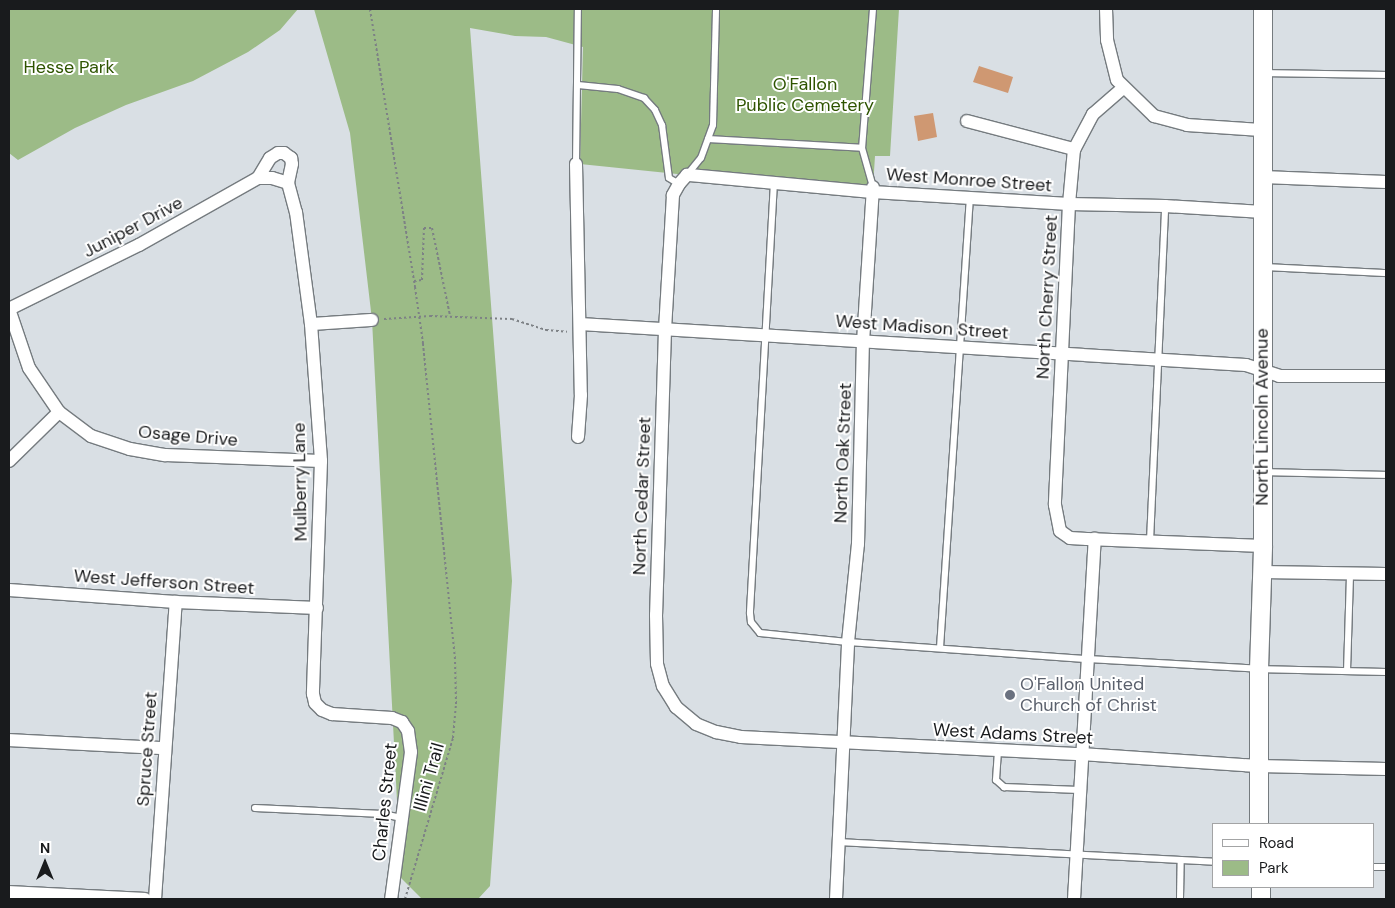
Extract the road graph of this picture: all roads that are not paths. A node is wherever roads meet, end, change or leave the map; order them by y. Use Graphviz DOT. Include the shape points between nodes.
graph roads {
  1 [pos="578,9"];
  2 [pos="716,9"];
  3 [pos="873,9"];
  4 [pos="1106,9"];
  5 [pos="1263,9"];
  6 [pos="1262,73"];
  7 [pos="1386,75"];
  8 [pos="578,85"];
  9 [pos="1123,88"];
  10 [pos="967,121"];
  11 [pos="1261,130"];
  12 [pos="708,139"];
  13 [pos="862,148"];
  14 [pos="1074,149"];
  15 [pos="576,164"];
  16 [pos="1263,177"];
  17 [pos="258,178"];
  18 [pos="683,180"];
  19 [pos="774,182"];
  20 [pos="1386,182"];
  21 [pos="288,183"];
  22 [pos="872,190"];
  23 [pos="970,198"];
  24 [pos="1069,204"];
  25 [pos="1165,206"];
  26 [pos="1262,212"];
  27 [pos="1262,267"];
  28 [pos="1386,273"];
  29 [pos="9,309"];
  30 [pos="372,320"];
  31 [pos="310,324"];
  32 [pos="580,328"];
  33 [pos="665,330"];
  34 [pos="765,334"];
  35 [pos="864,342"];
  36 [pos="961,348"];
  37 [pos="1061,354"];
  38 [pos="1158,360"];
  39 [pos="1262,370"];
  40 [pos="1386,376"];
  41 [pos="60,412"];
  42 [pos="578,437"];
  43 [pos="9,461"];
  44 [pos="321,462"];
  45 [pos="1262,472"];
  46 [pos="1386,474"];
  47 [pos="1095,539"];
  48 [pos="1150,541"];
  49 [pos="1262,546"];
  50 [pos="1262,572"];
  51 [pos="1350,574"];
  52 [pos="1386,574"];
  53 [pos="9,590"];
  54 [pos="176,602"];
  55 [pos="317,608"];
  56 [pos="848,642"];
  57 [pos="940,648"];
  58 [pos="1088,659"];
  59 [pos="1259,669"];
  60 [pos="1347,671"];
  61 [pos="1386,672"];
  62 [pos="392,718"];
  63 [pos="766,739"];
  64 [pos="9,740"];
  65 [pos="842,742"];
  66 [pos="164,748"];
  67 [pos="998,750"];
  68 [pos="1081,754"];
  69 [pos="1258,766"];
  70 [pos="1386,769"];
  71 [pos="1079,790"];
  72 [pos="256,808"];
  73 [pos="402,818"];
  74 [pos="1260,823"];
  75 [pos="838,842"];
  76 [pos="1076,854"];
  77 [pos="1182,860"];
  78 [pos="1212,862"];
  79 [pos="9,892"];
  80 [pos="145,899"];
  81 [pos="155,899"];
  82 [pos="391,899"];
  83 [pos="836,899"];
  84 [pos="1074,899"];
  85 [pos="1180,899"];
  1 -- 8 [label="lane"];
  2 -- 12 [label="lane" via="713,125"];
  3 -- 13 [label="lane, North Oak Street"];
  4 -- 9 [label="street" via="1107,40 1117,80"];
  5 -- 6 [label="main road, North Lincoln Avenue"];
  6 -- 7 [label="lane"];
  6 -- 11 [label="main road, North Lincoln Avenue"];
  8 -- 15 [label="lane"];
  8 -- 18 [label="lane" via="618,88 644,98 662,125 669,178"];
  9 -- 11 [label="street" via="1154,116 1187,124"];
  9 -- 14 [label="street, North Cherry Street" via="1093,114"];
  10 -- 14 [label="street"];
  11 -- 16 [label="main road, North Lincoln Avenue"];
  12 -- 13 [label="lane"];
  12 -- 18 [label="lane" via="701,158"];
  13 -- 22 [label="lane, North Oak Street"];
  14 -- 24 [label="street, North Cherry Street"];
  15 -- 32 [label="street"];
  16 -- 20 [label="street"];
  16 -- 26 [label="main road, North Lincoln Avenue"];
  17 -- 21 [label="street, Juniper Drive"];
  17 -- 21 [label="street, Mulberry Lane" via="270,158 284,153 291,158 292,164"];
  17 -- 29 [label="street, Juniper Drive" via="139,245"];
  18 -- 19 [label="street, West Monroe Street"];
  18 -- 33 [label="street, North Cedar Street" via="674,195"];
  19 -- 22 [label="street, West Monroe Street"];
  19 -- 34 [label="lane"];
  21 -- 31 [label="street, Mulberry Lane" via="296,212"];
  22 -- 23 [label="street, West Monroe Street"];
  22 -- 35 [label="street, North Oak Street"];
  23 -- 24 [label="street, West Monroe Street"];
  23 -- 36 [label="lane"];
  24 -- 25 [label="street, West Monroe Street"];
  24 -- 37 [label="street, North Cherry Street"];
  25 -- 26 [label="street, West Monroe Street"];
  25 -- 38 [label="lane"];
  26 -- 27 [label="main road, North Lincoln Avenue"];
  27 -- 28 [label="lane"];
  27 -- 39 [label="main road, North Lincoln Avenue"];
  29 -- 41 [label="street, Osage Drive" via="29,368"];
  30 -- 31 [label="street"];
  31 -- 44 [label="street, Mulberry Lane"];
  32 -- 33 [label="street, West Madison Street"];
  32 -- 42 [label="street"];
  33 -- 34 [label="street, West Madison Street"];
  33 -- 63 [label="street, North Cedar Street" via="657,664 663,686 676,707 696,724 716,732"];
  34 -- 35 [label="street, West Madison Street"];
  34 -- 56 [label="lane" via="751,622 760,633"];
  35 -- 36 [label="street, West Madison Street"];
  35 -- 56 [label="street, North Oak Street" via="858,544"];
  36 -- 37 [label="street, West Madison Street"];
  36 -- 57 [label="lane"];
  37 -- 38 [label="street, West Madison Street"];
  37 -- 47 [label="street, North Cherry Street" via="1056,519 1060,531 1070,538"];
  38 -- 39 [label="street, West Madison Street" via="1246,365"];
  38 -- 48 [label="lane"];
  39 -- 40 [label="street, West Madison Street" via="1279,376"];
  39 -- 45 [label="main road, North Lincoln Avenue"];
  41 -- 43 [label="street"];
  41 -- 44 [label="street, Osage Drive" via="91,436 130,449 165,455"];
  44 -- 55 [label="street, Mulberry Lane"];
  45 -- 46 [label="lane"];
  45 -- 49 [label="main road, North Lincoln Avenue"];
  47 -- 48 [label="street"];
  47 -- 58 [label="street"];
  48 -- 49 [label="street"];
  49 -- 50 [label="main road, North Lincoln Avenue"];
  50 -- 51 [label="street"];
  50 -- 59 [label="main road, North Lincoln Avenue"];
  51 -- 52 [label="street"];
  51 -- 60 [label="lane"];
  53 -- 54 [label="street, West Jefferson Street"];
  54 -- 55 [label="street, West Jefferson Street"];
  54 -- 66 [label="street, Spruce Street"];
  55 -- 62 [label="street, Mulberry Lane" via="315,703 332,714"];
  56 -- 57 [label="lane"];
  56 -- 65 [label="street, North Oak Street"];
  57 -- 58 [label="lane"];
  58 -- 59 [label="lane"];
  58 -- 68 [label="street"];
  59 -- 60 [label="lane"];
  59 -- 69 [label="main road, North Lincoln Avenue"];
  60 -- 61 [label="lane"];
  62 -- 73 [label="street, Charles Street" via="402,722 410,740"];
  63 -- 65 [label="street, West Adams Street"];
  64 -- 66 [label="street"];
  65 -- 67 [label="street, West Adams Street"];
  65 -- 75 [label="street, North Oak Street"];
  66 -- 81 [label="street, Spruce Street"];
  67 -- 68 [label="street, West Adams Street"];
  67 -- 71 [label="lane" via="996,780 1004,787"];
  68 -- 69 [label="street, West Adams Street"];
  68 -- 71 [label="street"];
  69 -- 70 [label="street, West Adams Street"];
  69 -- 74 [label="main road, North Lincoln Avenue"];
  71 -- 76 [label="street"];
  72 -- 73 [label="lane" via="383,814"];
  73 -- 82 [label="street, Charles Street"];
  75 -- 76 [label="lane"];
  75 -- 83 [label="street, North Oak Street"];
  76 -- 77 [label="lane"];
  76 -- 84 [label="street"];
  77 -- 78 [label="lane"];
  77 -- 85 [label="lane"];
  79 -- 80 [label="street"];
}
